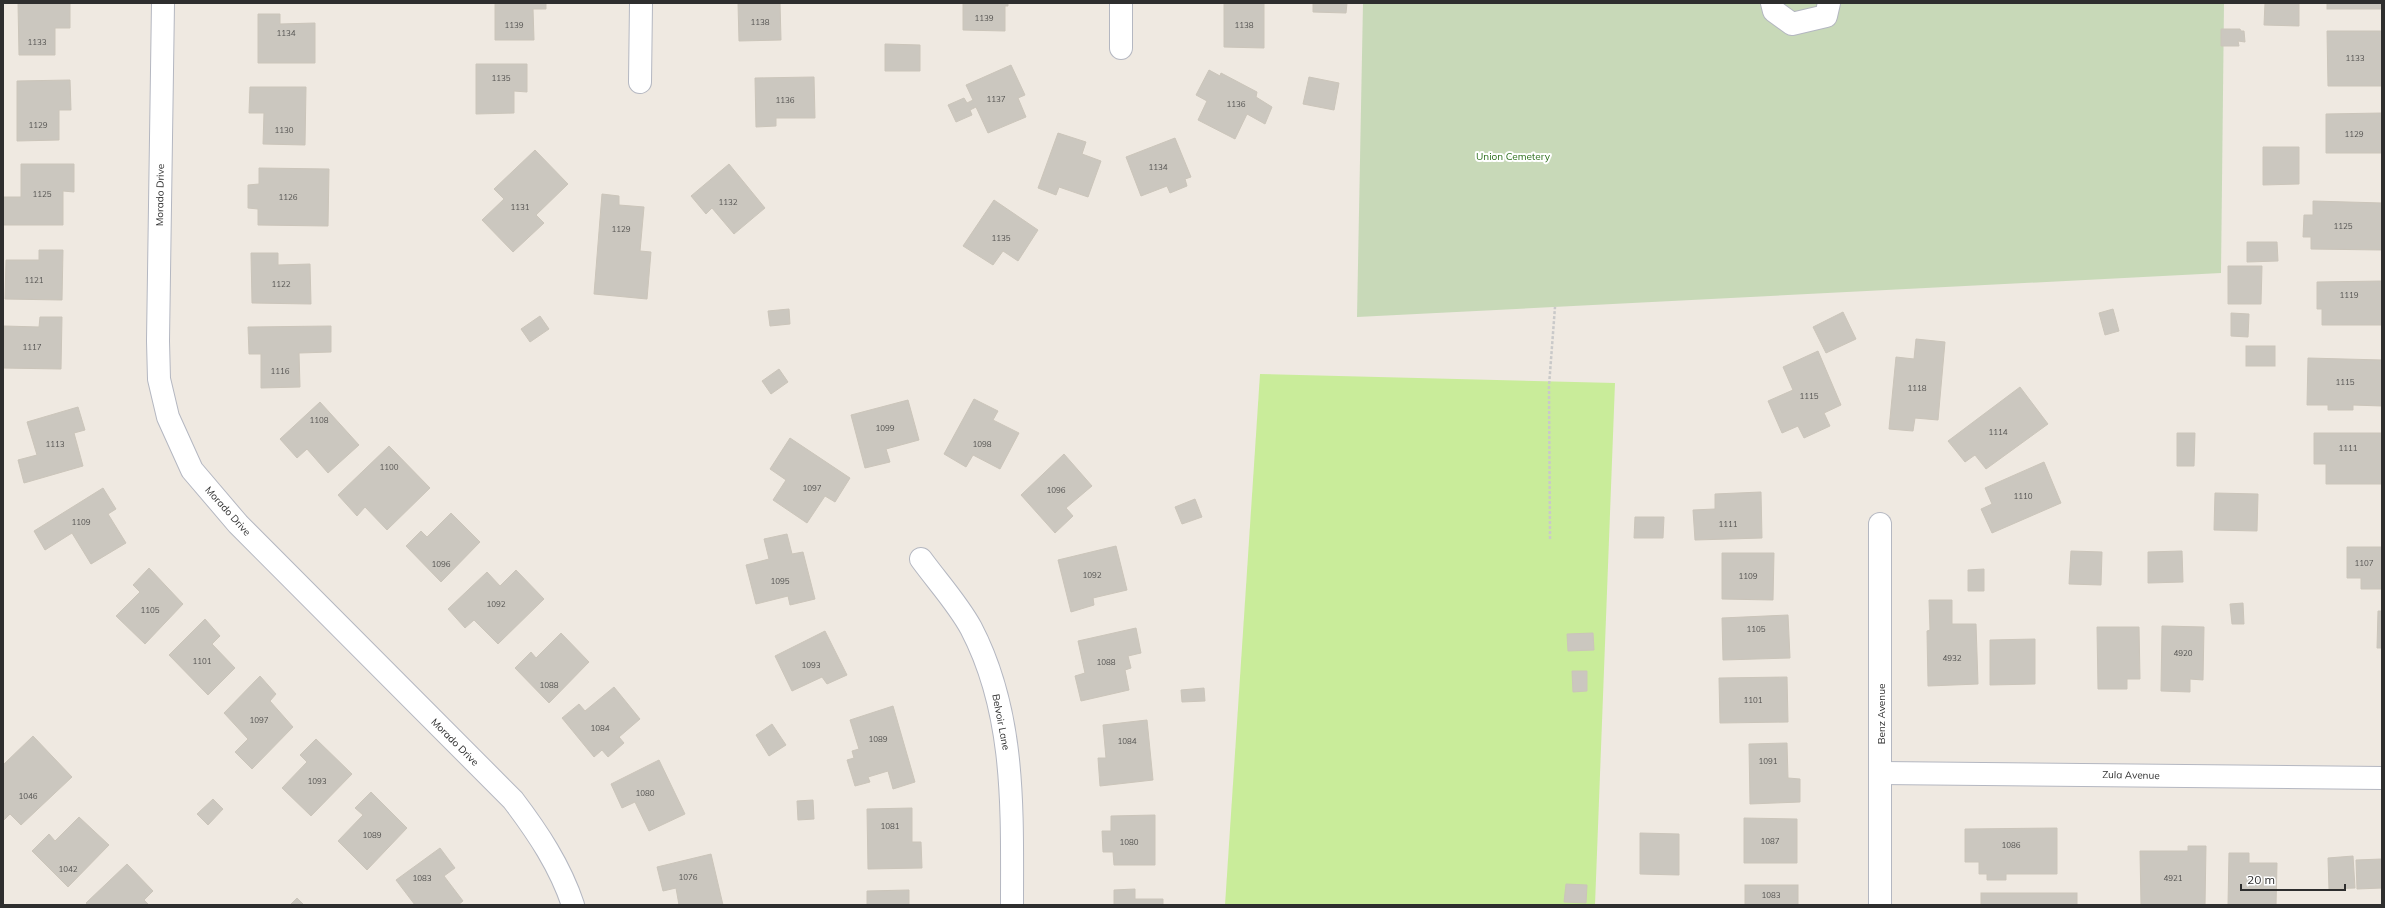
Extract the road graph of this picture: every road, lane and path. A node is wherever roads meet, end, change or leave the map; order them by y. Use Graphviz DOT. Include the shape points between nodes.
graph roads {
  1 [pos="163,3"];
  2 [pos="641,3"];
  3 [pos="1121,3"];
  4 [pos="1772,3"];
  5 [pos="1829,3"];
  6 [pos="1121,48"];
  7 [pos="640,82"];
  8 [pos="1555,307"];
  9 [pos="1880,524"];
  10 [pos="1550,539"];
  11 [pos="921,559"];
  12 [pos="1881,773"];
  13 [pos="2382,778"];
  14 [pos="573,905"];
  15 [pos="1012,905"];
  16 [pos="1880,905"];
  1 -- 14 [label="street, Morado Drive" via="158,340 160,379 168,417 192,470 238,524 513,800 542,839 565,882"];
  2 -- 7 [label="street"];
  3 -- 6 [label="street"];
  4 -- 5 [label="street" via="1774,11 1792,24 1826,16"];
  8 -- 10 [label="path" via="1549,386"];
  9 -- 12 [label="street, Benz Avenue"];
  11 -- 15 [label="street, Belvoir Lane" via="971,627 992,678 1004,730 1012,797"];
  12 -- 13 [label="street, Zula Avenue"];
  12 -- 16 [label="street, Benz Avenue"];
}
